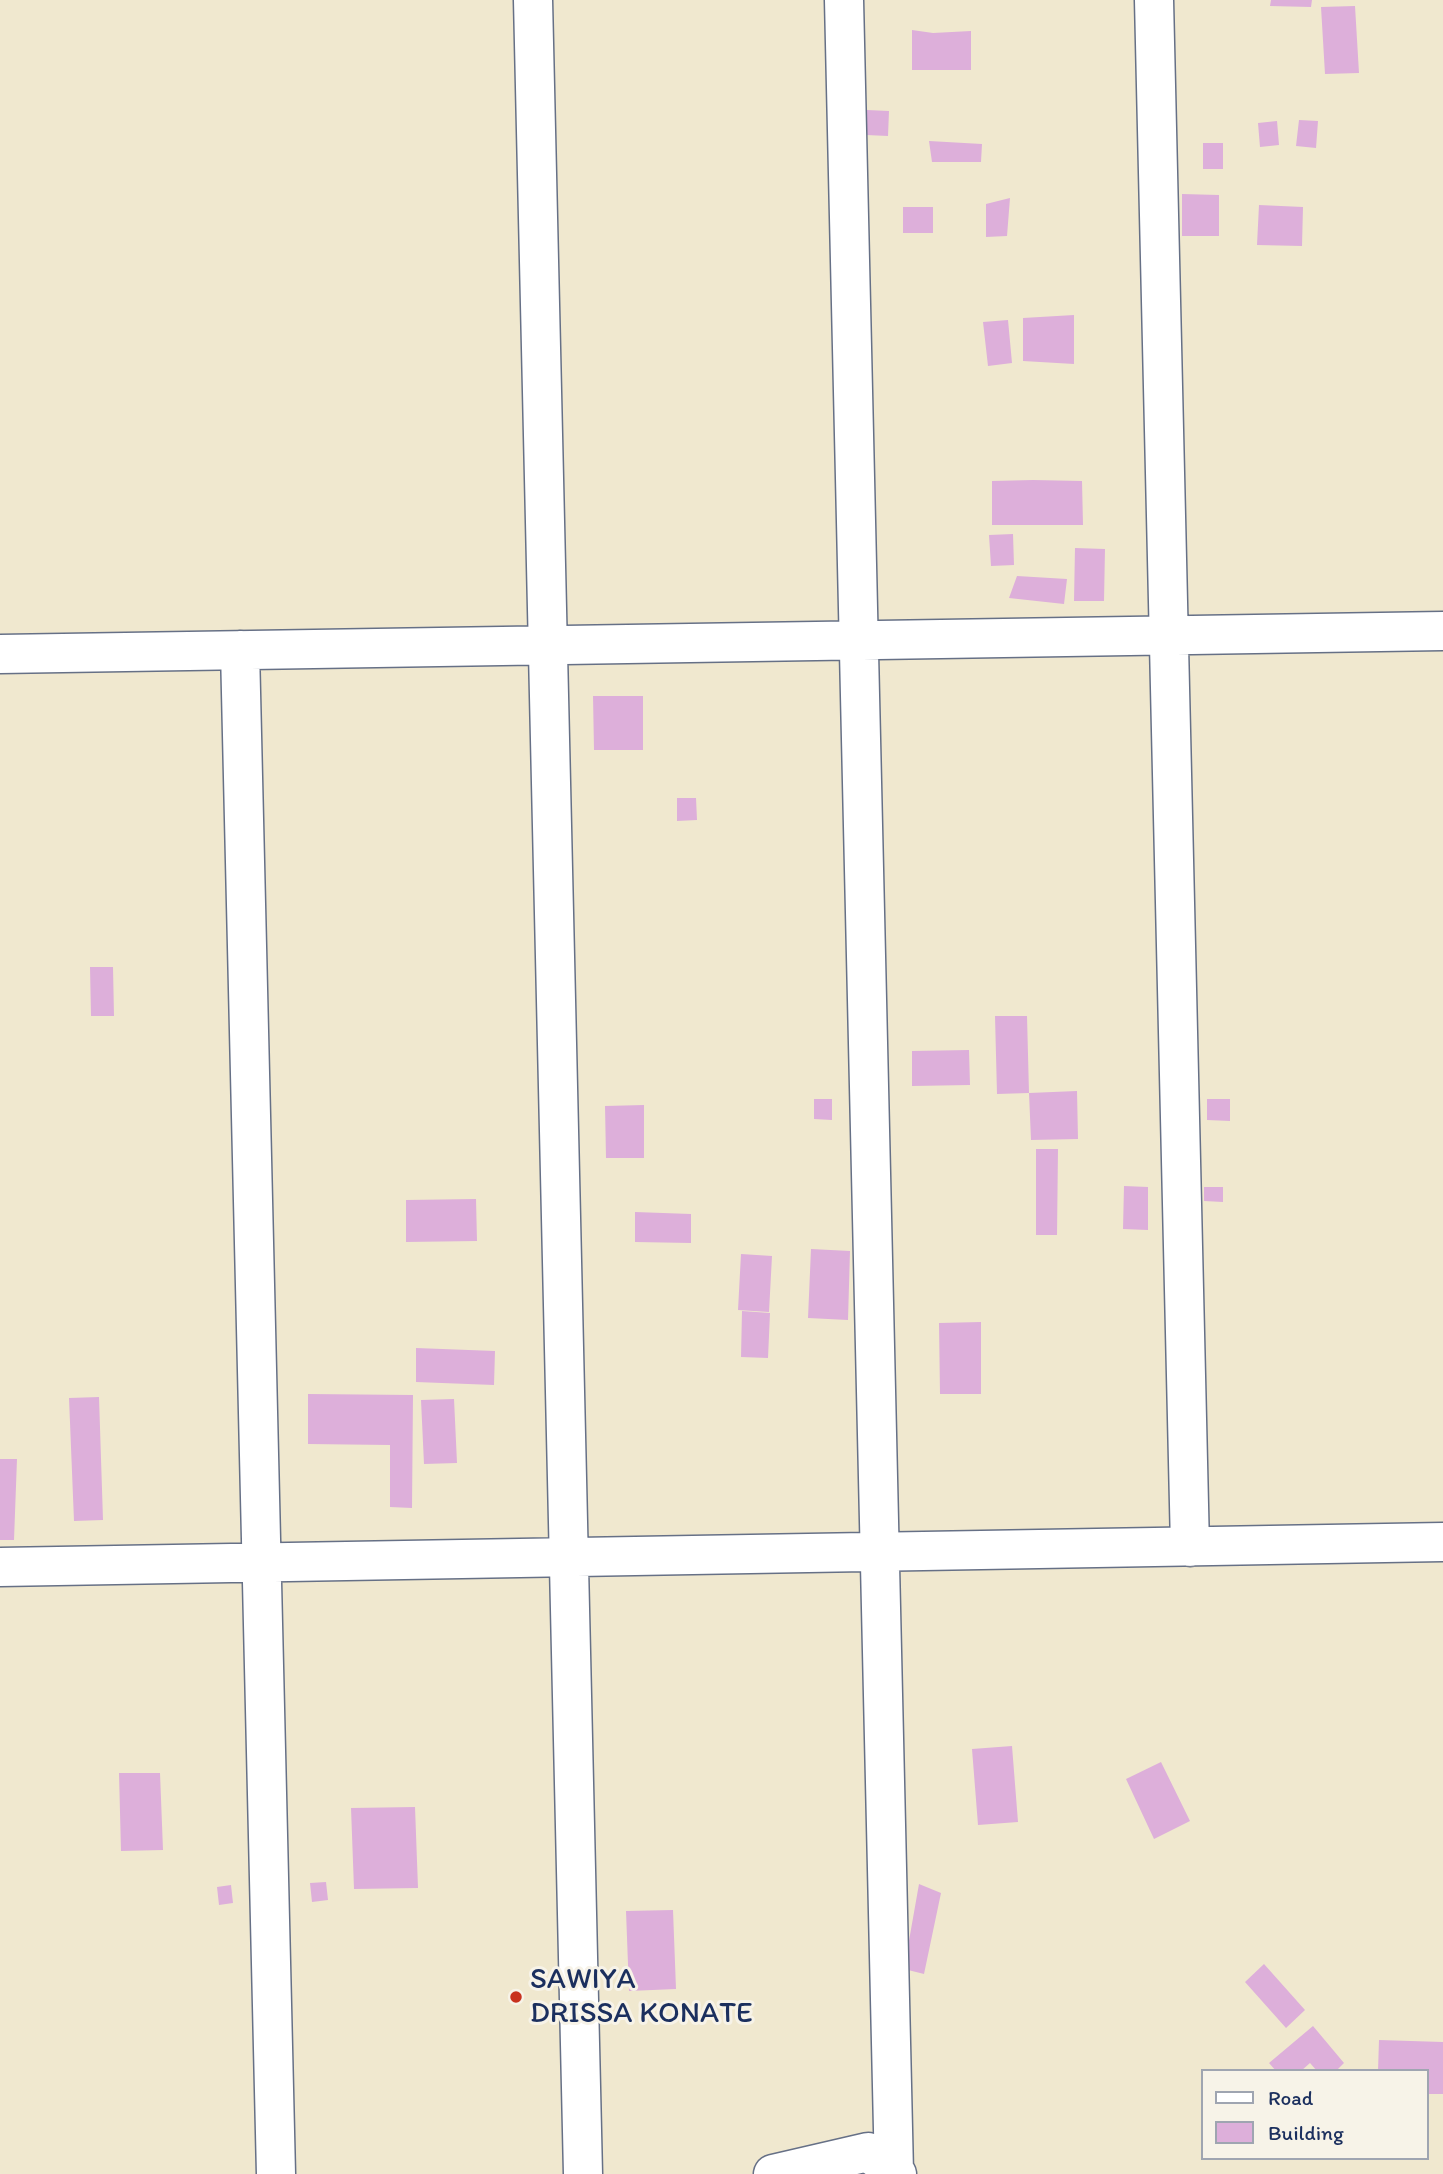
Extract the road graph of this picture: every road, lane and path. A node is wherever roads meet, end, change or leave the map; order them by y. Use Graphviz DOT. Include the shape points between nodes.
graph roads {
  1 [pos="533,0"];
  2 [pos="844,0"];
  3 [pos="1154,0"];
  4 [pos="1443,631"];
  5 [pos="1169,634"];
  6 [pos="859,640"];
  7 [pos="548,645"];
  8 [pos="240,650"];
  9 [pos="0,654"];
  10 [pos="1443,1542"];
  11 [pos="1190,1547"];
  12 [pos="880,1552"];
  13 [pos="569,1557"];
  14 [pos="261,1562"];
  15 [pos="0,1567"];
  16 [pos="895,2173"];
  17 [pos="275,2174"];
  18 [pos="583,2174"];
  19 [pos="773,2174"];
  1 -- 7 [label="street"];
  2 -- 6 [label="street"];
  3 -- 5 [label="street"];
  4 -- 5 [label="street"];
  5 -- 6 [label="street"];
  5 -- 11 [label="street"];
  6 -- 7 [label="street"];
  6 -- 12 [label="street"];
  7 -- 8 [label="street"];
  7 -- 13 [label="street"];
  8 -- 9 [label="street"];
  8 -- 14 [label="street"];
  10 -- 11 [label="street"];
  11 -- 12 [label="street"];
  12 -- 13 [label="street"];
  12 -- 16 [label="street"];
  13 -- 14 [label="street"];
  13 -- 18 [label="street"];
  14 -- 15 [label="street"];
  14 -- 17 [label="street"];
  16 -- 19 [label="street" via="868,2152"];
}
